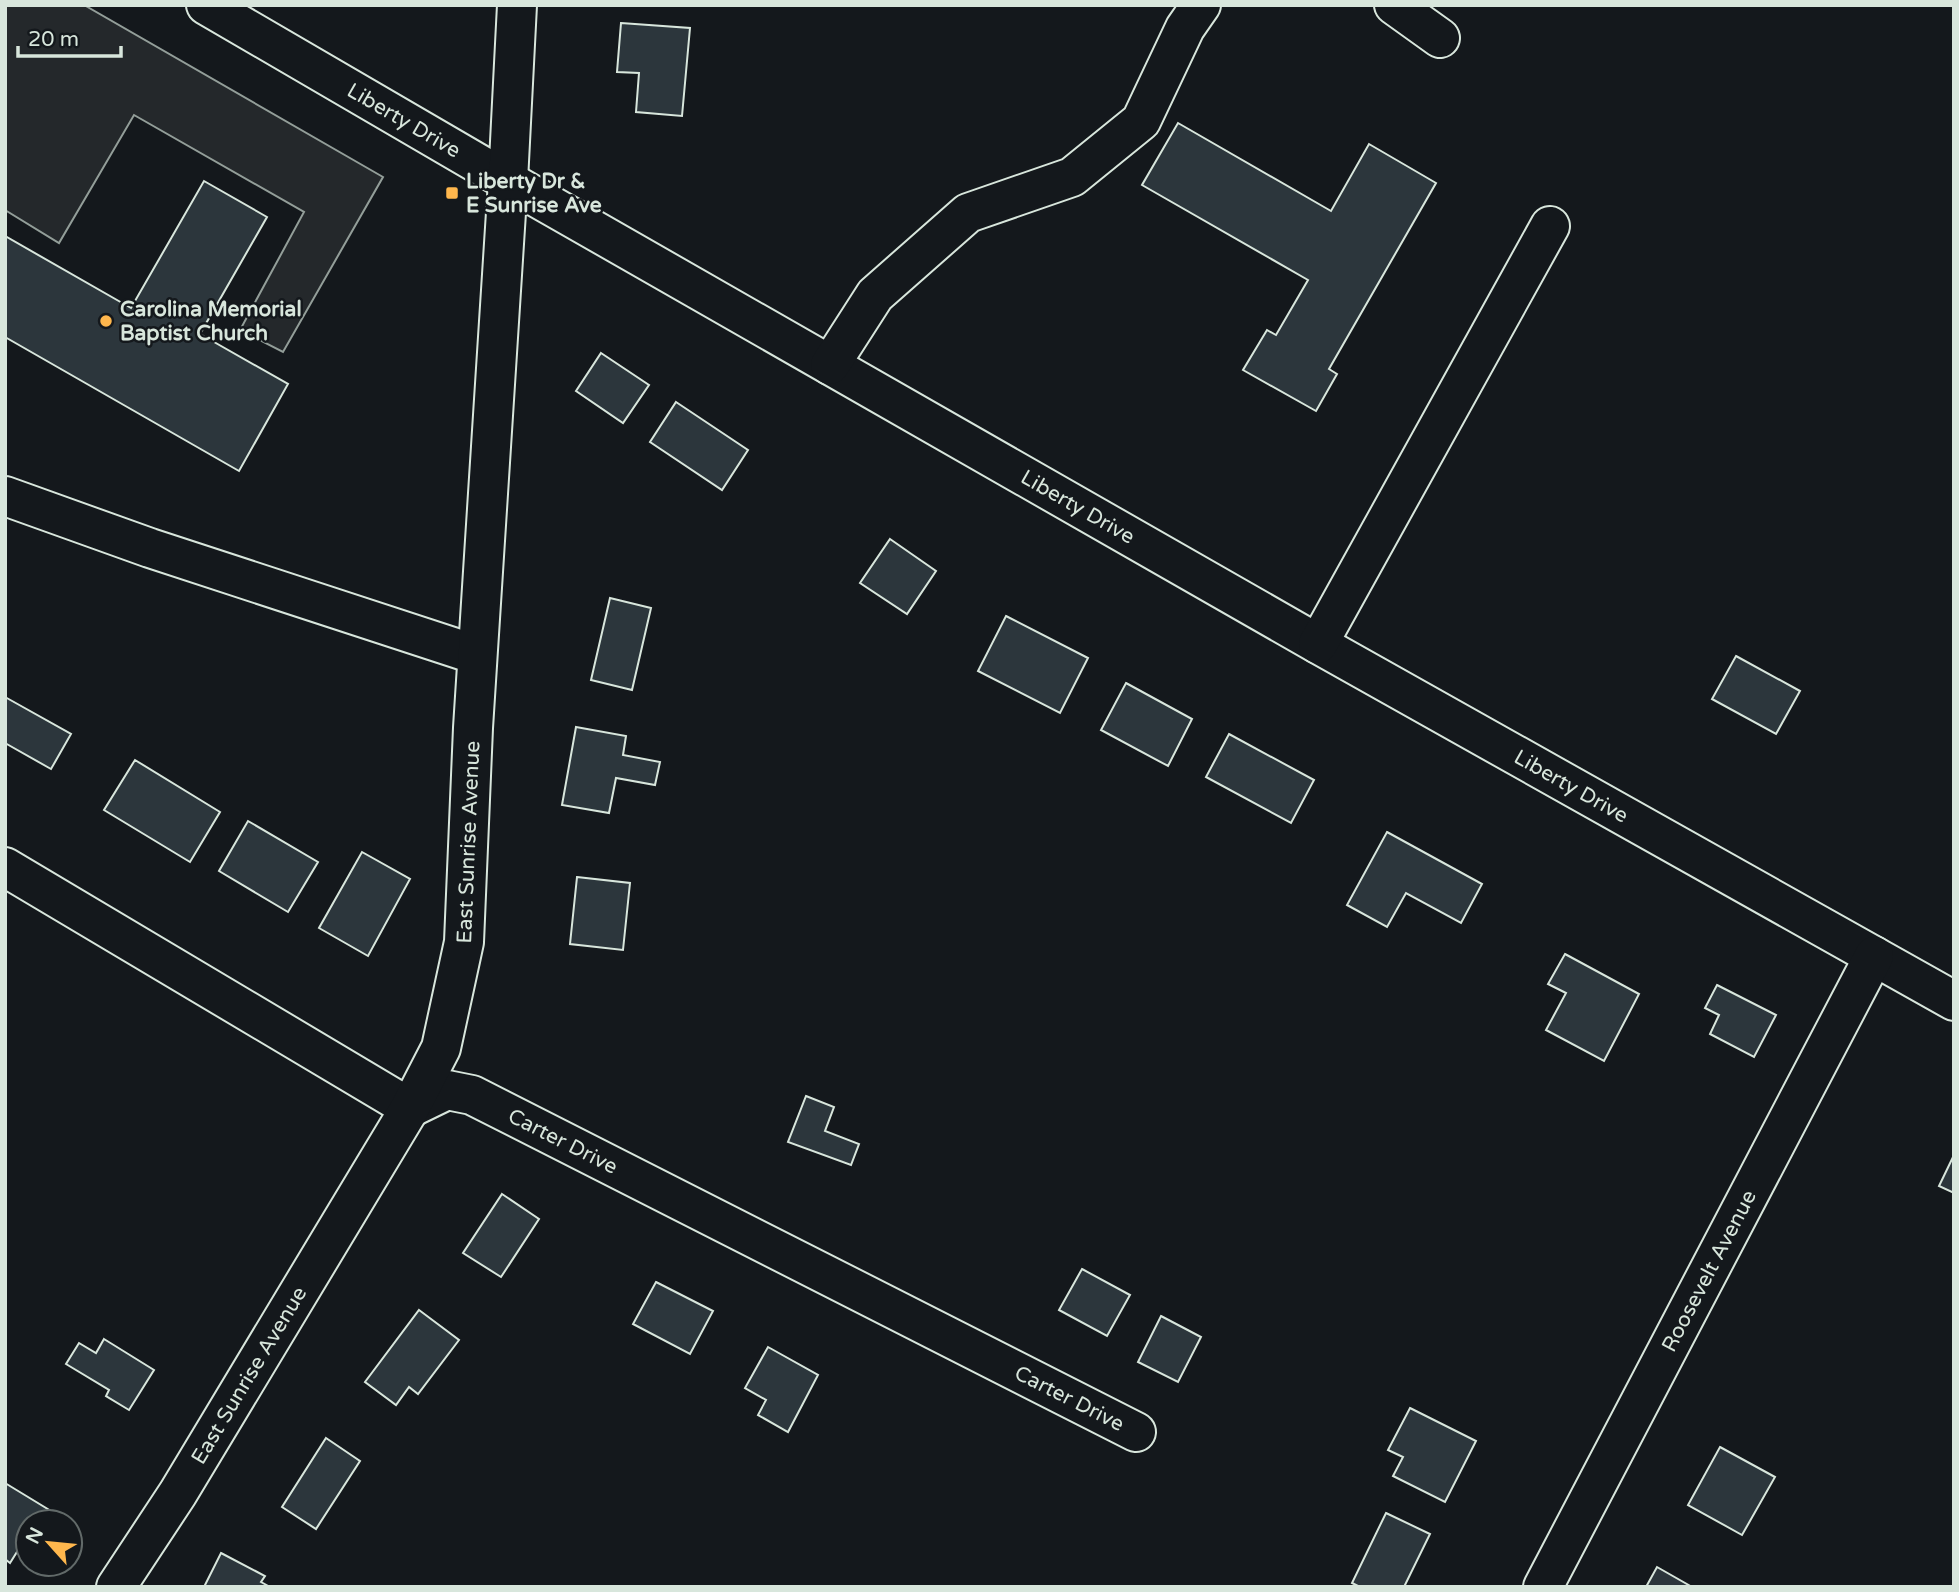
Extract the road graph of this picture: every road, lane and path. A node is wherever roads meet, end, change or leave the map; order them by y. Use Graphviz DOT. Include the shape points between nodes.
graph roads {
  1 [pos="206,5"];
  2 [pos="517,5"];
  3 [pos="1201,5"];
  4 [pos="1394,5"];
  5 [pos="1440,38"];
  6 [pos="508,181"];
  7 [pos="1550,226"];
  8 [pos="830,365"];
  9 [pos="5,496"];
  10 [pos="1318,644"];
  11 [pos="477,655"];
  12 [pos="5,867"];
  13 [pos="1874,956"];
  14 [pos="1954,1001"];
  15 [pos="410,1108"];
  16 [pos="1136,1432"];
  17 [pos="116,1587"];
  18 [pos="1544,1587"];
  1 -- 6 [label="street, Liberty Drive"];
  2 -- 6 [label="street, East Sunrise Avenue"];
  3 -- 8 [label="street" via="1140,121 1072,177 968,213 875,295"];
  4 -- 5 [label="street"];
  6 -- 8 [label="street, Liberty Drive"];
  6 -- 11 [label="street, East Sunrise Avenue"];
  7 -- 10 [label="street"];
  8 -- 10 [label="street, Liberty Drive"];
  9 -- 11 [label="street"];
  10 -- 13 [label="street, Liberty Drive"];
  11 -- 15 [label="street, East Sunrise Avenue" via="464,942 442,1048"];
  12 -- 15 [label="street"];
  13 -- 14 [label="street, Liberty Drive"];
  13 -- 18 [label="street, Roosevelt Avenue"];
  15 -- 16 [label="street, Carter Drive" via="447,1090 472,1095"];
  15 -- 17 [label="street, East Sunrise Avenue" via="178,1493"];
}
